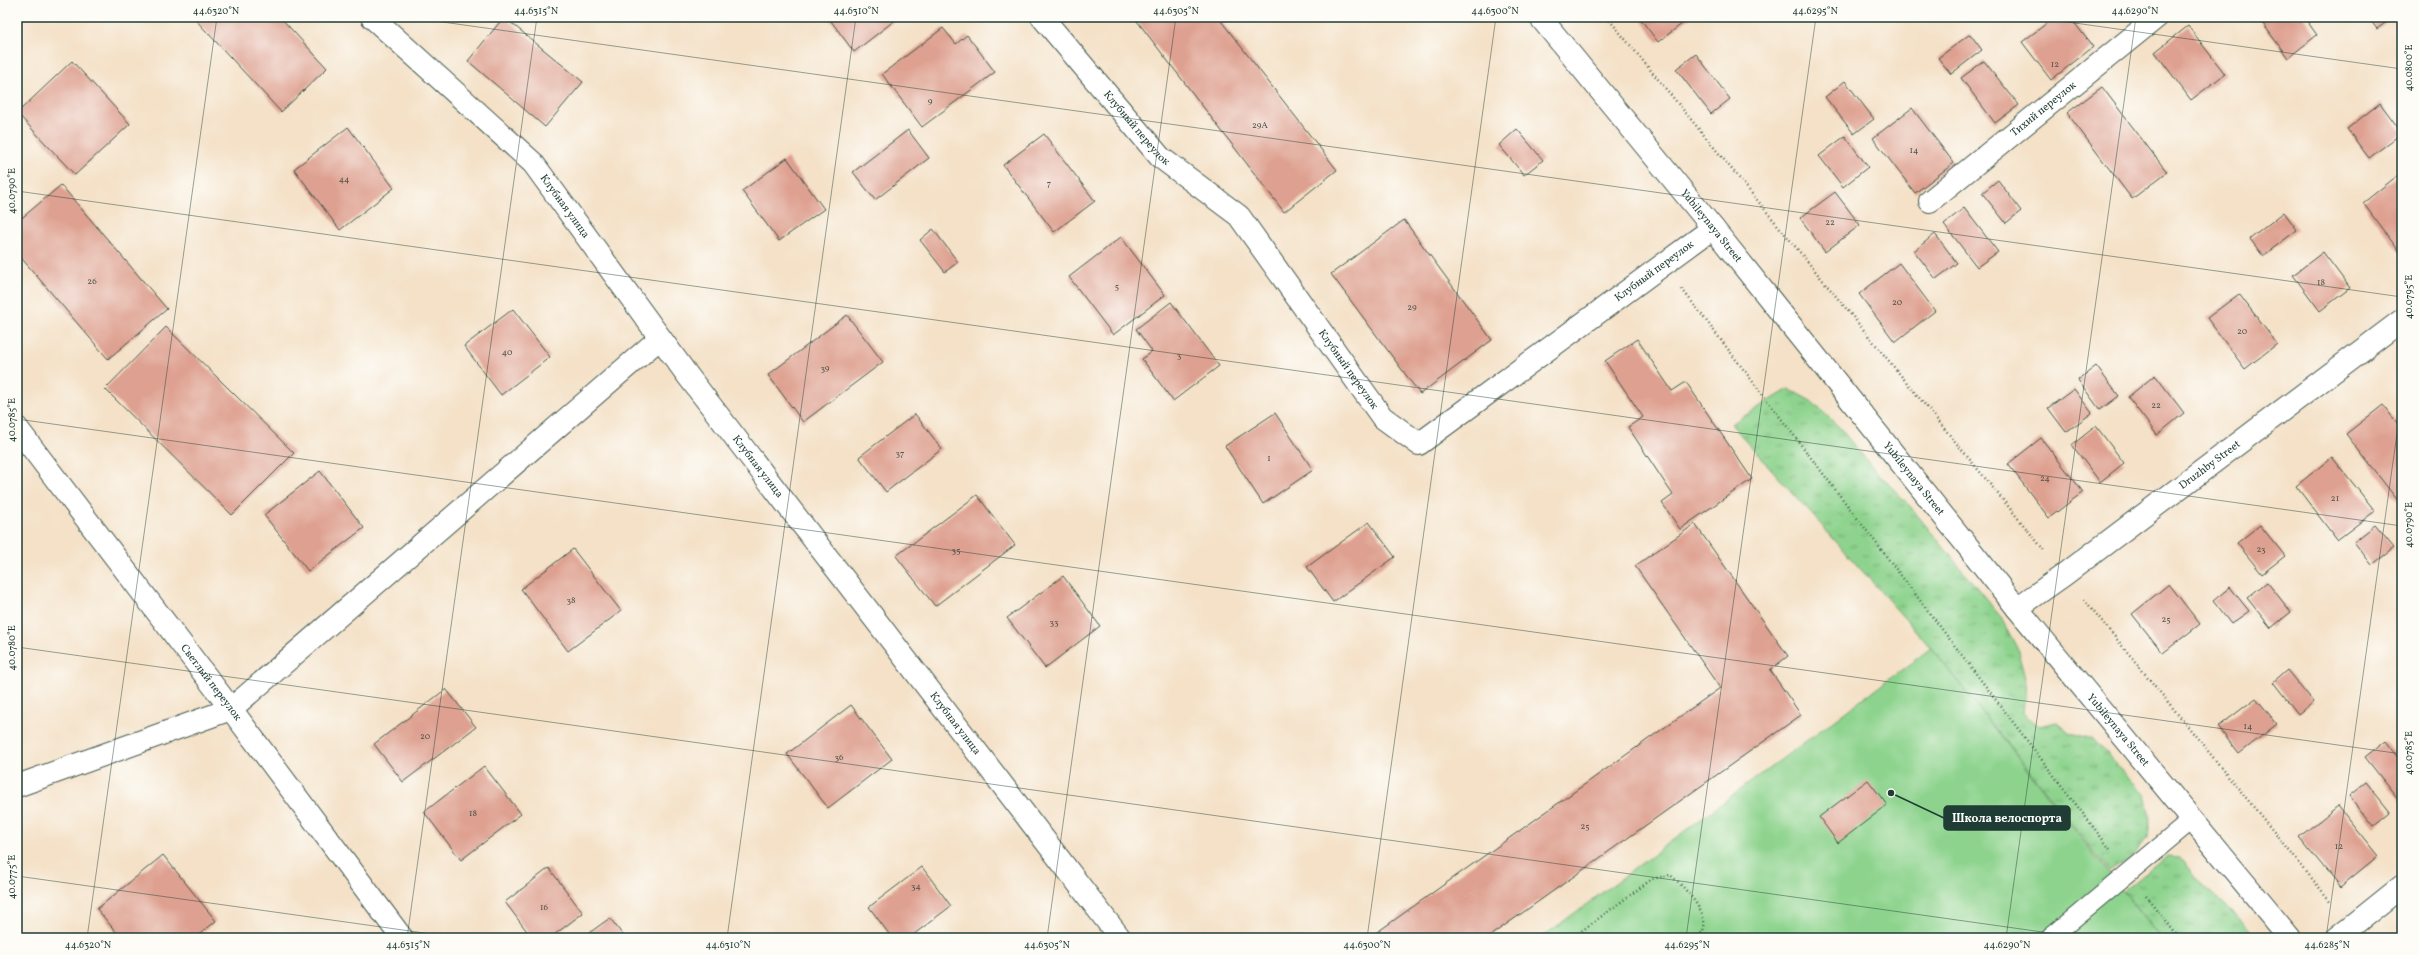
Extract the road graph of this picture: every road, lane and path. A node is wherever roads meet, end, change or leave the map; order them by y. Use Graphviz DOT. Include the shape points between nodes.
graph roads {
  1 [pos="372,17"];
  2 [pos="1042,17"];
  3 [pos="1540,17"];
  4 [pos="1607,17"];
  5 [pos="2157,17"];
  6 [pos="1930,201"];
  7 [pos="1713,228"];
  8 [pos="1663,265"];
  9 [pos="2402,320"];
  10 [pos="660,338"];
  11 [pos="17,428"];
  12 [pos="2064,575"];
  13 [pos="2017,608"];
  14 [pos="231,709"];
  15 [pos="17,786"];
  16 [pos="2192,820"];
  17 [pos="2129,873"];
  18 [pos="2402,886"];
  19 [pos="2344,932"];
  20 [pos="2059,935"];
  21 [pos="402,938"];
  22 [pos="1120,938"];
  23 [pos="1572,938"];
  24 [pos="1695,938"];
  25 [pos="2179,938"];
  26 [pos="2290,938"];
  1 -- 10 [label="street, Клубная улица" via="533,164"];
  2 -- 8 [label="street, Клубный переулок" via="1160,157 1239,216 1382,417 1419,444"];
  3 -- 7 [label="street, Yubileynaya Street"];
  4 -- 12 [label="path"];
  5 -- 6 [label="street, Тихий переулок"];
  7 -- 8 [label="street, Клубный переулок"];
  7 -- 13 [label="street, Yubileynaya Street"];
  8 -- 17 [label="path"];
  9 -- 12 [label="street, Druzhby Street"];
  10 -- 14 [label="street"];
  10 -- 22 [label="street, Клубная улица"];
  11 -- 14 [label="street, Светлый переулок"];
  12 -- 13 [label="street, Druzhby Street"];
  12 -- 19 [label="path"];
  13 -- 16 [label="street, Yubileynaya Street"];
  14 -- 15 [label="street"];
  14 -- 21 [label="street, Светлый переулок"];
  16 -- 17 [label="lane"];
  16 -- 26 [label="street, Yubileynaya Street"];
  17 -- 20 [label="lane"];
  17 -- 25 [label="path"];
  18 -- 19 [label="street"];
  23 -- 24 [label="path" via="1652,880 1670,875 1678,881 1702,912 1703,931"];
}
